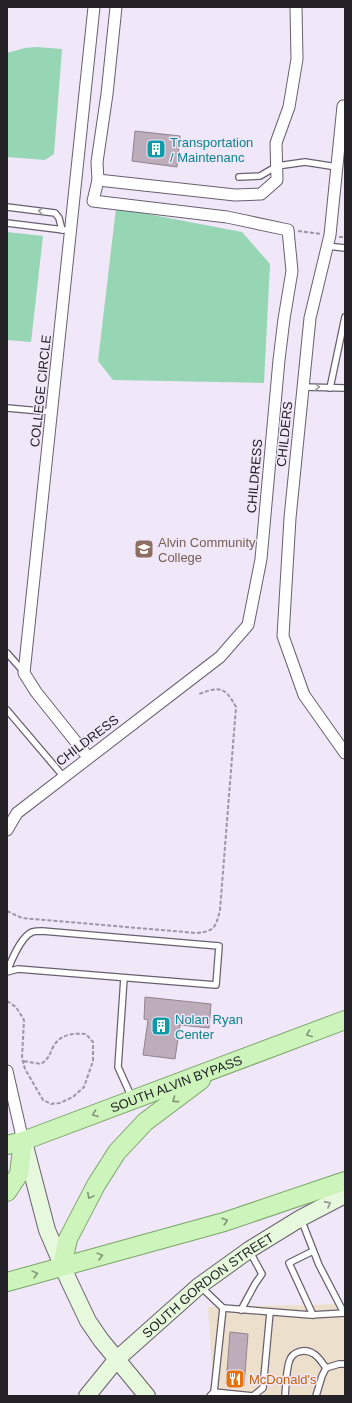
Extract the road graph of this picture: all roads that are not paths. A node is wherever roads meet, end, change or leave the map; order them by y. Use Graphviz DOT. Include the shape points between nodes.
graph roads {
  1 [pos="94,7"];
  2 [pos="116,7"];
  3 [pos="296,7"];
  4 [pos="343,106"];
  5 [pos="342,134"];
  6 [pos="277,166"];
  7 [pos="336,166"];
  8 [pos="239,176"];
  9 [pos="98,180"];
  10 [pos="7,207"];
  11 [pos="7,223"];
  12 [pos="66,230"];
  13 [pos="327,246"];
  14 [pos="345,248"];
  15 [pos="345,317"];
  16 [pos="303,387"];
  17 [pos="330,388"];
  18 [pos="345,388"];
  19 [pos="7,408"];
  20 [pos="52,412"];
  21 [pos="7,652"];
  22 [pos="13,658"];
  23 [pos="7,663"];
  24 [pos="24,673"];
  25 [pos="7,710"];
  26 [pos="345,752"];
  27 [pos="88,757"];
  28 [pos="63,776"];
  29 [pos="7,830"];
  30 [pos="7,972"];
  31 [pos="124,978"];
  32 [pos="345,1020"];
  33 [pos="218,1068"];
  34 [pos="7,1071"];
  35 [pos="132,1100"];
  36 [pos="15,1143"];
  37 [pos="345,1181"];
  38 [pos="7,1192"];
  39 [pos="345,1195"];
  40 [pos="301,1218"];
  41 [pos="249,1250"];
  42 [pos="313,1251"];
  43 [pos="62,1266"];
  44 [pos="7,1282"];
  45 [pos="200,1286"];
  46 [pos="223,1308"];
  47 [pos="241,1310"];
  48 [pos="270,1312"];
  49 [pos="344,1313"];
  50 [pos="313,1315"];
  51 [pos="117,1358"];
  52 [pos="345,1364"];
  53 [pos="326,1368"];
  54 [pos="212,1394"];
  55 [pos="86,1396"];
  56 [pos="147,1396"];
  57 [pos="285,1396"];
  58 [pos="316,1396"];
  1 -- 12 [label="street, COLLEGE CIRCLE"];
  2 -- 9 [label="street, CHILDRESS" via="97,162"];
  3 -- 6 [label="street" via="297,59 289,107 276,143"];
  4 -- 5 [label="street, CHILDERS"];
  5 -- 7 [label="street, CHILDERS"];
  6 -- 7 [label="lane" via="305,162"];
  6 -- 8 [label="lane" via="260,176"];
  6 -- 9 [label="street" via="277,180 261,194 235,195"];
  7 -- 13 [label="street, CHILDERS"];
  9 -- 27 [label="street, CHILDRESS" via="94,201 227,217 288,230 292,271 279,360 261,559 248,625 220,657"];
  12 -- 10 [label="lane, one-way" via="55,213"];
  11 -- 12 [label="lane"];
  12 -- 20 [label="street, COLLEGE CIRCLE"];
  13 -- 14 [label="lane"];
  13 -- 16 [label="street, CHILDERS" via="310,318"];
  15 -- 17 [label="lane"];
  16 -- 17 [label="lane, one-way"];
  16 -- 26 [label="street, CHILDERS" via="290,518 283,636 304,695"];
  17 -- 18 [label="lane"];
  19 -- 20 [label="lane"];
  20 -- 24 [label="street, COLLEGE CIRCLE"];
  21 -- 22 [label="lane"];
  22 -- 23 [label="lane"];
  22 -- 24 [label="lane"];
  24 -- 27 [label="street"];
  25 -- 28 [label="lane"];
  27 -- 28 [label="street, CHILDRESS"];
  28 -- 29 [label="street, CHILDRESS" via="17,812"];
  30 -- 31 [label="lane" via="18,969"];
  30 -- 31 [label="lane" via="12,958 26,937 33,932 219,946 216,985"];
  31 -- 35 [label="lane" via="118,1066"];
  32 -- 33 [label="main road, SOUTH ALVIN BYPASS, one-way"];
  33 -- 35 [label="main road, SOUTH ALVIN BYPASS"];
  33 -- 43 [label="main road, one-way" via="145,1122 116,1152 68,1239"];
  34 -- 36 [label="street"];
  35 -- 36 [label="main road, SOUTH ALVIN BYPASS, one-way"];
  36 -- 38 [label="main road" via="19,1174"];
  36 -- 43 [label="main road"];
  43 -- 37 [label="main road, one-way" via="224,1222"];
  40 -- 39 [label="main road, SOUTH GORDON STREET, one-way"];
  40 -- 41 [label="main road, SOUTH GORDON STREET"];
  40 -- 42 [label="lane"];
  41 -- 45 [label="main road, SOUTH GORDON STREET"];
  41 -- 47 [label="lane" via="262,1274"];
  42 -- 49 [label="lane"];
  42 -- 50 [label="lane" via="289,1263"];
  44 -- 43 [label="main road, one-way"];
  43 -- 51 [label="main road" via="88,1321"];
  45 -- 46 [label="lane"];
  45 -- 51 [label="main road, SOUTH GORDON STREET"];
  46 -- 47 [label="lane"];
  46 -- 54 [label="lane"];
  47 -- 48 [label="lane"];
  48 -- 50 [label="lane"];
  48 -- 54 [label="lane" via="263,1388 253,1396"];
  49 -- 50 [label="lane"];
  51 -- 55 [label="main road, SOUTH GORDON STREET"];
  51 -- 56 [label="main road"];
  52 -- 53 [label="lane"];
  53 -- 57 [label="lane" via="315,1354 305,1350 297,1352 289,1362"];
  53 -- 58 [label="lane"];
}
